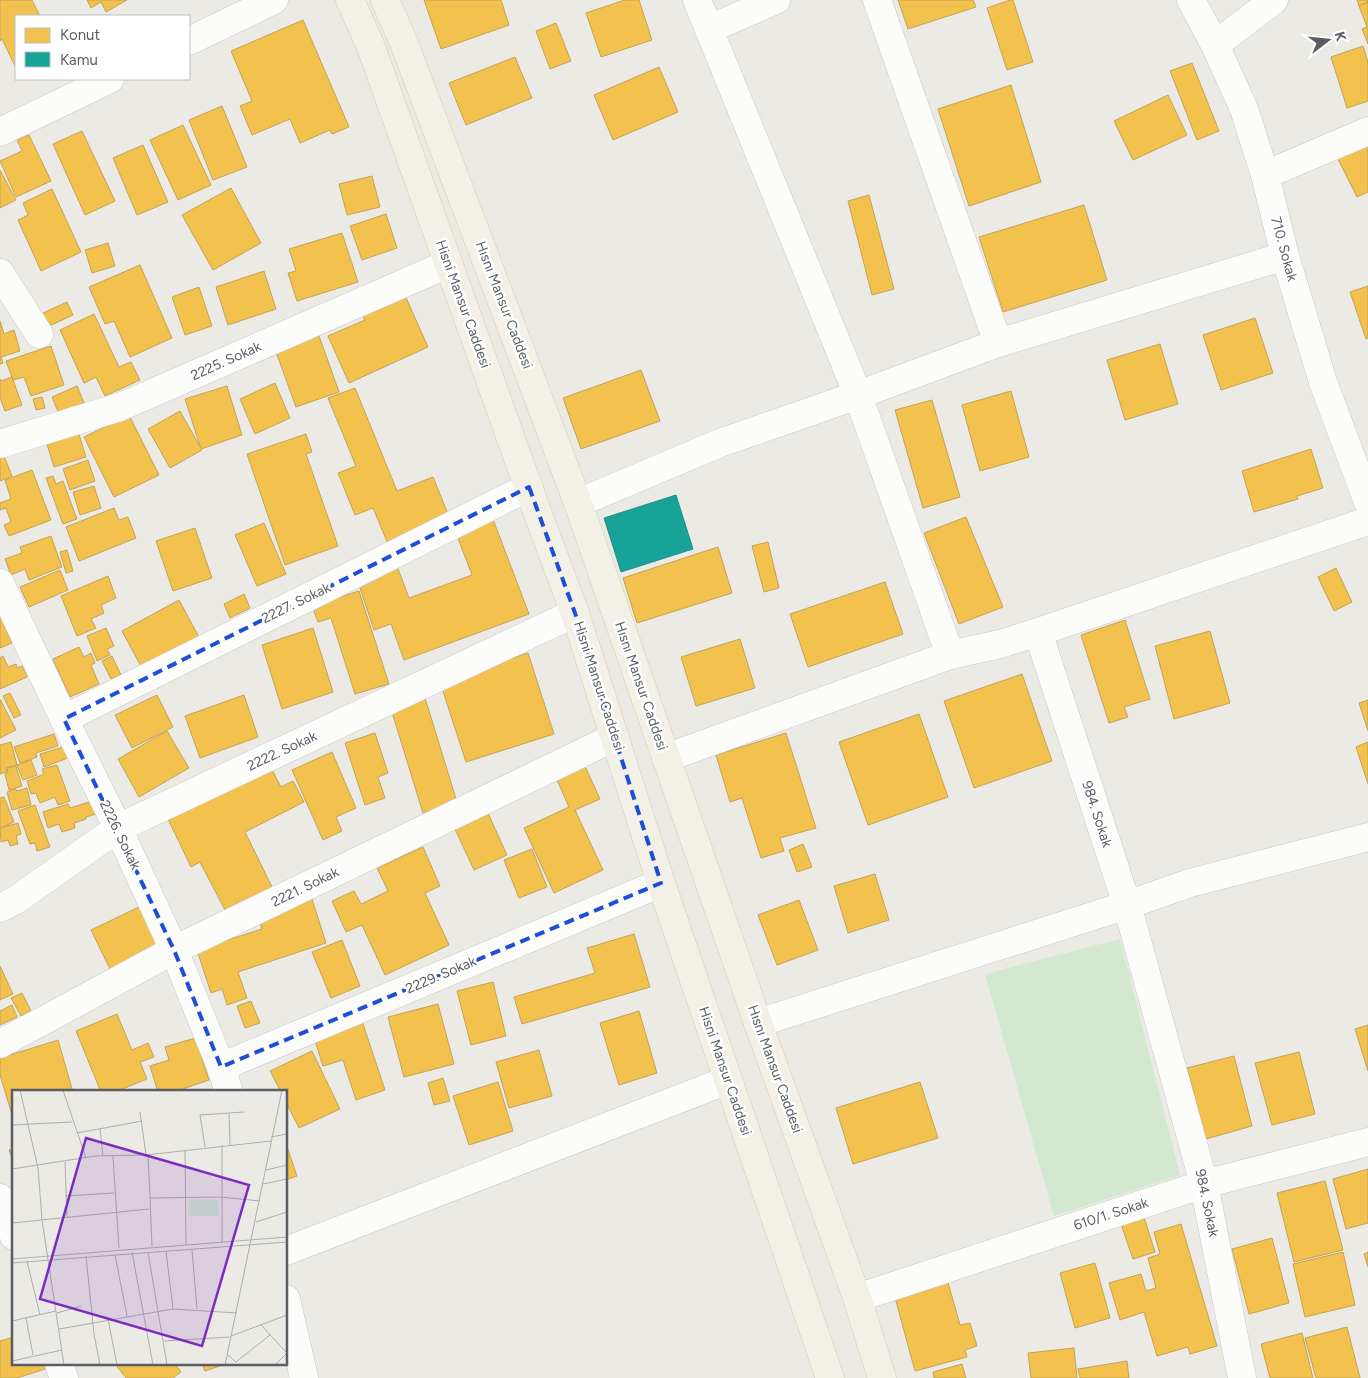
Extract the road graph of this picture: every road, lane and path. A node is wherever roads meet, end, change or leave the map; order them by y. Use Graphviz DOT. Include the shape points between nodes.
graph roads {
  1 [pos="274,0"];
  2 [pos="350,0"];
  3 [pos="385,0"];
  4 [pos="697,0"];
  5 [pos="776,0"];
  6 [pos="877,0"];
  7 [pos="1190,0"];
  8 [pos="1274,0"];
  9 [pos="709,29"];
  10 [pos="190,41"];
  11 [pos="1215,44"];
  12 [pos="108,80"];
  13 [pos="1368,131"];
  14 [pos="0,132"];
  15 [pos="1265,175"];
  16 [pos="1285,256"];
  17 [pos="448,264"];
  18 [pos="0,273"];
  19 [pos="39,334"];
  20 [pos="998,343"];
  21 [pos="858,395"];
  22 [pos="0,444"];
  23 [pos="529,487"];
  24 [pos="1368,502"];
  25 [pos="578,503"];
  26 [pos="1368,521"];
  27 [pos="0,583"];
  28 [pos="575,613"];
  29 [pos="1038,632"];
  30 [pos="950,655"];
  31 [pos="64,719"];
  32 [pos="615,737"];
  33 [pos="666,758"];
  34 [pos="118,828"];
  35 [pos="1368,837"];
  36 [pos="661,883"];
  37 [pos="1127,905"];
  38 [pos="0,908"];
  39 [pos="174,950"];
  40 [pos="758,1023"];
  41 [pos="0,1044"];
  42 [pos="225,1079"];
  43 [pos="728,1080"];
  44 [pos="1368,1142"];
  45 [pos="1204,1184"];
  46 [pos="0,1198"];
  47 [pos="12,1231"];
  48 [pos="288,1250"];
  49 [pos="857,1298"];
  50 [pos="288,1308"];
  51 [pos="60,1366"];
  52 [pos="64,1378"];
  53 [pos="304,1378"];
  54 [pos="830,1378"];
  55 [pos="882,1378"];
  56 [pos="1242,1378"];
  1 -- 10 [label="street"];
  2 -- 17 [label="main road, Hisni Mansur Caddesi"];
  3 -- 25 [label="main road, Hısnı Mansur Caddesi"];
  4 -- 9 [label="street"];
  5 -- 9 [label="street"];
  6 -- 20 [label="street"];
  7 -- 11 [label="street, 710. Sokak"];
  8 -- 11 [label="street"];
  9 -- 21 [label="street"];
  11 -- 15 [label="street, 710. Sokak" via="1244,109"];
  12 -- 14 [label="street"];
  13 -- 15 [label="street"];
  15 -- 16 [label="street, 710. Sokak"];
  16 -- 20 [label="street"];
  16 -- 24 [label="street, 710. Sokak" via="1323,382"];
  17 -- 22 [label="street, 2225. Sokak" via="120,407"];
  17 -- 23 [label="main road, Hisni Mansur Caddesi"];
  18 -- 19 [label="street"];
  20 -- 21 [label="street"];
  21 -- 25 [label="street" via="720,443"];
  21 -- 30 [label="street"];
  23 -- 28 [label="main road, Hisni Mansur Caddesi"];
  23 -- 31 [label="street, 2227. Sokak"];
  25 -- 33 [label="main road, Hısnı Mansur Caddesi"];
  26 -- 29 [label="street"];
  27 -- 31 [label="street, 2226. Sokak"];
  28 -- 32 [label="main road, Hisni Mansur Caddesi"];
  28 -- 34 [label="street, 2222. Sokak"];
  29 -- 30 [label="street"];
  29 -- 37 [label="street, 984. Sokak"];
  30 -- 33 [label="street"];
  31 -- 34 [label="street, 2226. Sokak"];
  32 -- 36 [label="main road, Hisni Mansur Caddesi"];
  32 -- 39 [label="street, 2221. Sokak"];
  33 -- 40 [label="main road, Hısnı Mansur Caddesi"];
  34 -- 38 [label="street, 2222. Sokak"];
  34 -- 39 [label="street, 2226. Sokak"];
  35 -- 37 [label="street" via="1190,883"];
  36 -- 42 [label="street, 2229. Sokak"];
  36 -- 43 [label="main road, Hisni Mansur Caddesi"];
  37 -- 40 [label="street"];
  37 -- 45 [label="street, 984. Sokak"];
  39 -- 41 [label="street, 2221. Sokak"];
  39 -- 42 [label="street, 2226. Sokak"];
  40 -- 49 [label="main road, Hısnı Mansur Caddesi"];
  43 -- 48 [label="street"];
  43 -- 54 [label="main road, Hisni Mansur Caddesi"];
  44 -- 45 [label="street, 610/1. Sokak"];
  45 -- 49 [label="street, 610/1. Sokak"];
  45 -- 56 [label="street, 984. Sokak"];
  46 -- 47 [label="street"];
  49 -- 55 [label="main road, Hısnı Mansur Caddesi"];
  50 -- 53 [label="street"];
  51 -- 52 [label="street"];
}
